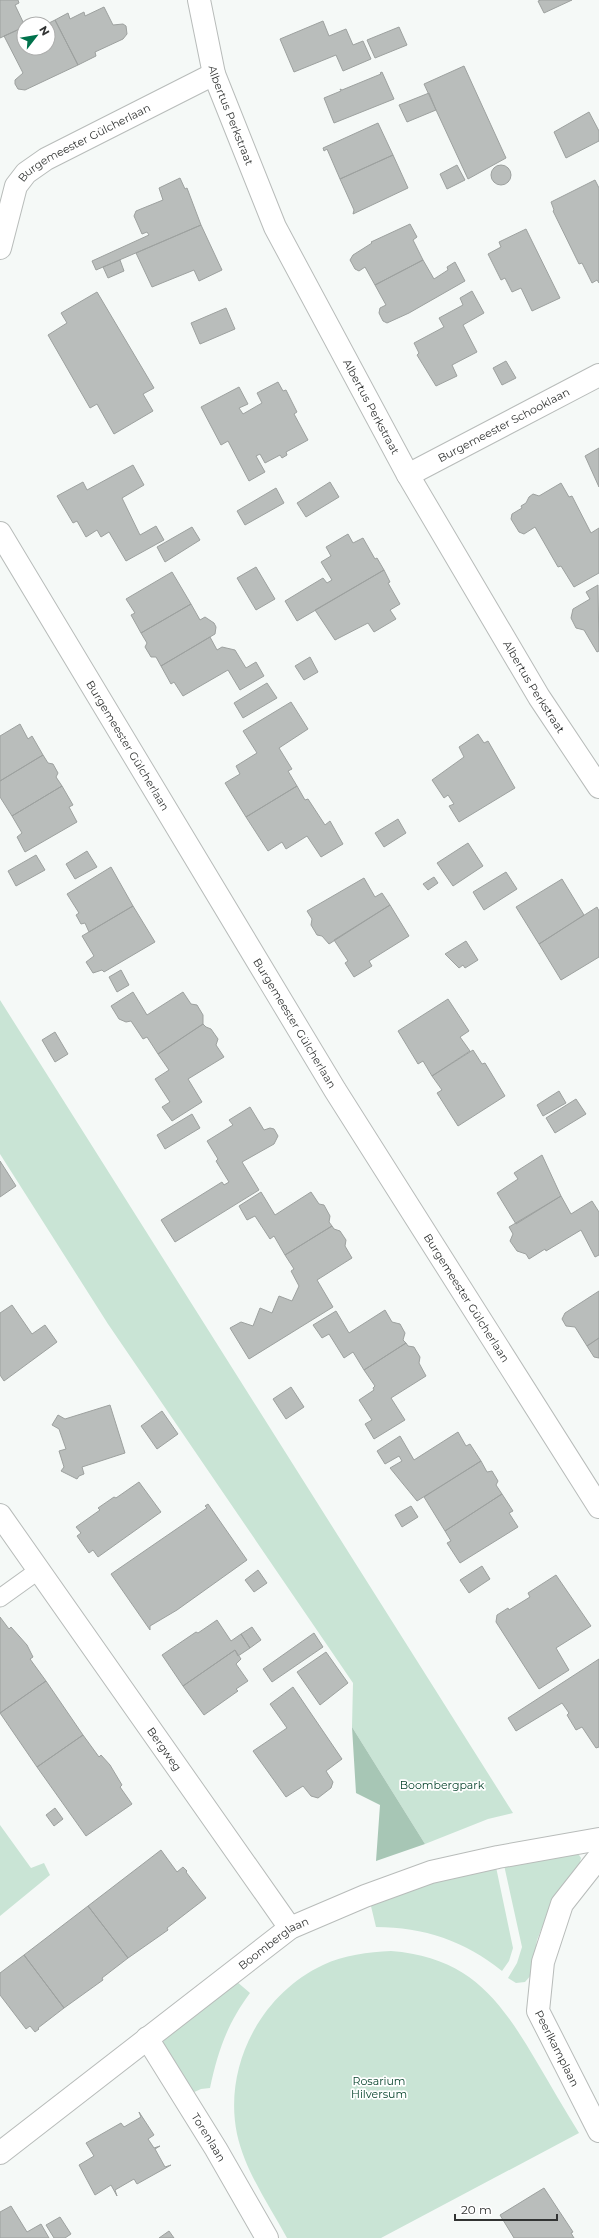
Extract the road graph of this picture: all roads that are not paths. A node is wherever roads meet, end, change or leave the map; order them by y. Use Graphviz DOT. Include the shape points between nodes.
graph roads {
  1 [pos="199,0"];
  2 [pos="214,74"];
  3 [pos="0,248"];
  4 [pos="599,375"];
  5 [pos="408,475"];
  6 [pos="0,533"];
  7 [pos="599,787"];
  8 [pos="599,1506"];
  9 [pos="0,1515"];
  10 [pos="39,1570"];
  11 [pos="0,1598"];
  12 [pos="599,1839"];
  13 [pos="599,1857"];
  14 [pos="290,1928"];
  15 [pos="147,2038"];
  16 [pos="599,2131"];
  17 [pos="0,2153"];
  18 [pos="267,2238"];
  1 -- 2 [label="street, Albertus Perkstraat"];
  2 -- 3 [label="street, Burgemeester Gülcherlaan" via="46,159 26,173 16,186"];
  2 -- 5 [label="street, Albertus Perkstraat" via="275,227"];
  4 -- 5 [label="street, Burgemeester Schooklaan"];
  5 -- 7 [label="street, Albertus Perkstraat" via="539,697"];
  6 -- 8 [label="street, Burgemeester Gülcherlaan" via="335,1090"];
  9 -- 10 [label="street, Bergweg"];
  10 -- 11 [label="lane"];
  10 -- 14 [label="street, Bergweg"];
  12 -- 14 [label="street, Boomberglaan" via="431,1872 365,1896"];
  13 -- 16 [label="street, Peerlkamplaan" via="562,1904 543,1962 538,2011"];
  14 -- 15 [label="street, Boomberglaan"];
  15 -- 17 [label="street, Boomberglaan"];
  15 -- 18 [label="street, Torenlaan" via="216,2149"];
}
